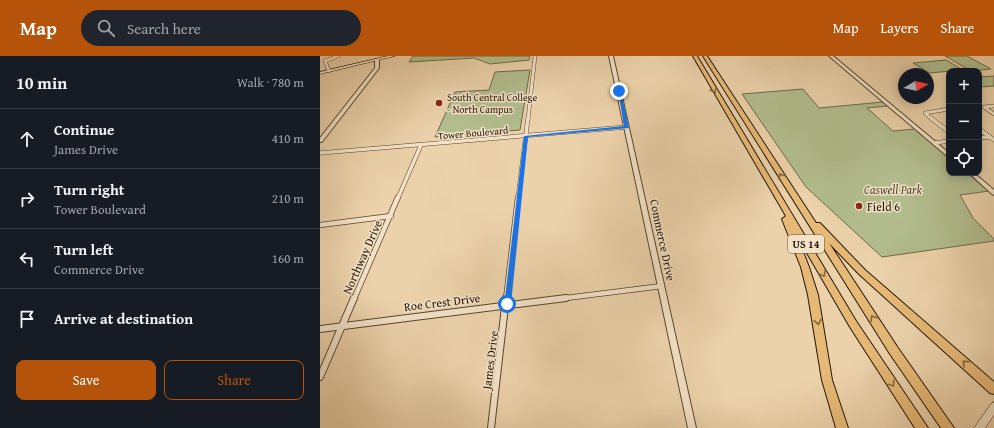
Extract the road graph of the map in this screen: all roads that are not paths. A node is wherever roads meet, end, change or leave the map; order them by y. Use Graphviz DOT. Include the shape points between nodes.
graph roads {
  1 [pos="338,56"];
  2 [pos="393,56"];
  3 [pos="535,56"];
  4 [pos="611,56"];
  5 [pos="695,56"];
  6 [pos="705,56"];
  7 [pos="831,56"];
  8 [pos="377,60"];
  9 [pos="329,71"];
  10 [pos="320,73"];
  11 [pos="994,106"];
  12 [pos="946,110"];
  13 [pos="994,114"];
  14 [pos="627,127"];
  15 [pos="946,130"];
  16 [pos="982,131"];
  17 [pos="526,136"];
  18 [pos="990,137"];
  19 [pos="982,138"];
  20 [pos="994,140"];
  21 [pos="320,141"];
  22 [pos="946,141"];
  23 [pos="935,143"];
  24 [pos="422,145"];
  25 [pos="946,152"];
  26 [pos="320,153"];
  27 [pos="974,176"];
  28 [pos="775,192"];
  29 [pos="994,193"];
  30 [pos="802,208"];
  31 [pos="391,216"];
  32 [pos="320,225"];
  33 [pos="662,286"];
  34 [pos="507,304"];
  35 [pos="343,326"];
  36 [pos="320,329"];
  37 [pos="978,375"];
  38 [pos="320,377"];
  39 [pos="994,381"];
  40 [pos="994,389"];
  41 [pos="994,407"];
  42 [pos="980,427"];
  43 [pos="491,428"];
  44 [pos="692,428"];
  45 [pos="842,428"];
  46 [pos="922,428"];
  47 [pos="948,428"];
  1 -- 9 [label="street" via="325,61"];
  2 -- 8 [label="main road"];
  3 -- 17 [label="street, James Drive"];
  4 -- 14 [label="street, Commerce Drive"];
  5 -- 28 [label="highway, US 14, one-way"];
  30 -- 6 [label="highway, US 14, one-way"];
  7 -- 23 [label="street"];
  8 -- 9 [label="main road"];
  8 -- 21 [label="street" via="377,68"];
  9 -- 10 [label="main road"];
  11 -- 13 [label="street" via="984,108"];
  12 -- 15 [label="street" via="925,113"];
  14 -- 17 [label="street, Tower Boulevard"];
  14 -- 33 [label="street, Commerce Drive"];
  16 -- 18 [label="street"];
  17 -- 24 [label="street, Tower Boulevard"];
  17 -- 34 [label="street, James Drive"];
  18 -- 19 [label="street"];
  18 -- 20 [label="street"];
  22 -- 23 [label="street"];
  23 -- 25 [label="street"];
  24 -- 26 [label="street, Tower Boulevard"];
  24 -- 31 [label="street, Northway Drive"];
  27 -- 29 [label="street"];
  28 -- 45 [label="highway, one-way" via="805,267 813,296 827,380"];
  28 -- 46 [label="highway, US 14, one-way" via="875,360"];
  37 -- 30 [label="highway, one-way" via="862,272"];
  47 -- 30 [label="highway, US 14, one-way" via="894,351"];
  31 -- 32 [label="street"];
  31 -- 35 [label="street, Northway Drive"];
  33 -- 34 [label="street, Roe Crest Drive"];
  33 -- 44 [label="street, Commerce Drive"];
  34 -- 35 [label="street, Roe Crest Drive"];
  34 -- 43 [label="street, James Drive"];
  35 -- 36 [label="street, Roe Crest Drive"];
  35 -- 38 [label="street, Northway Drive"];
  37 -- 39 [label="highway"];
  37 -- 40 [label="highway"];
  41 -- 42 [label="main road"];
}
